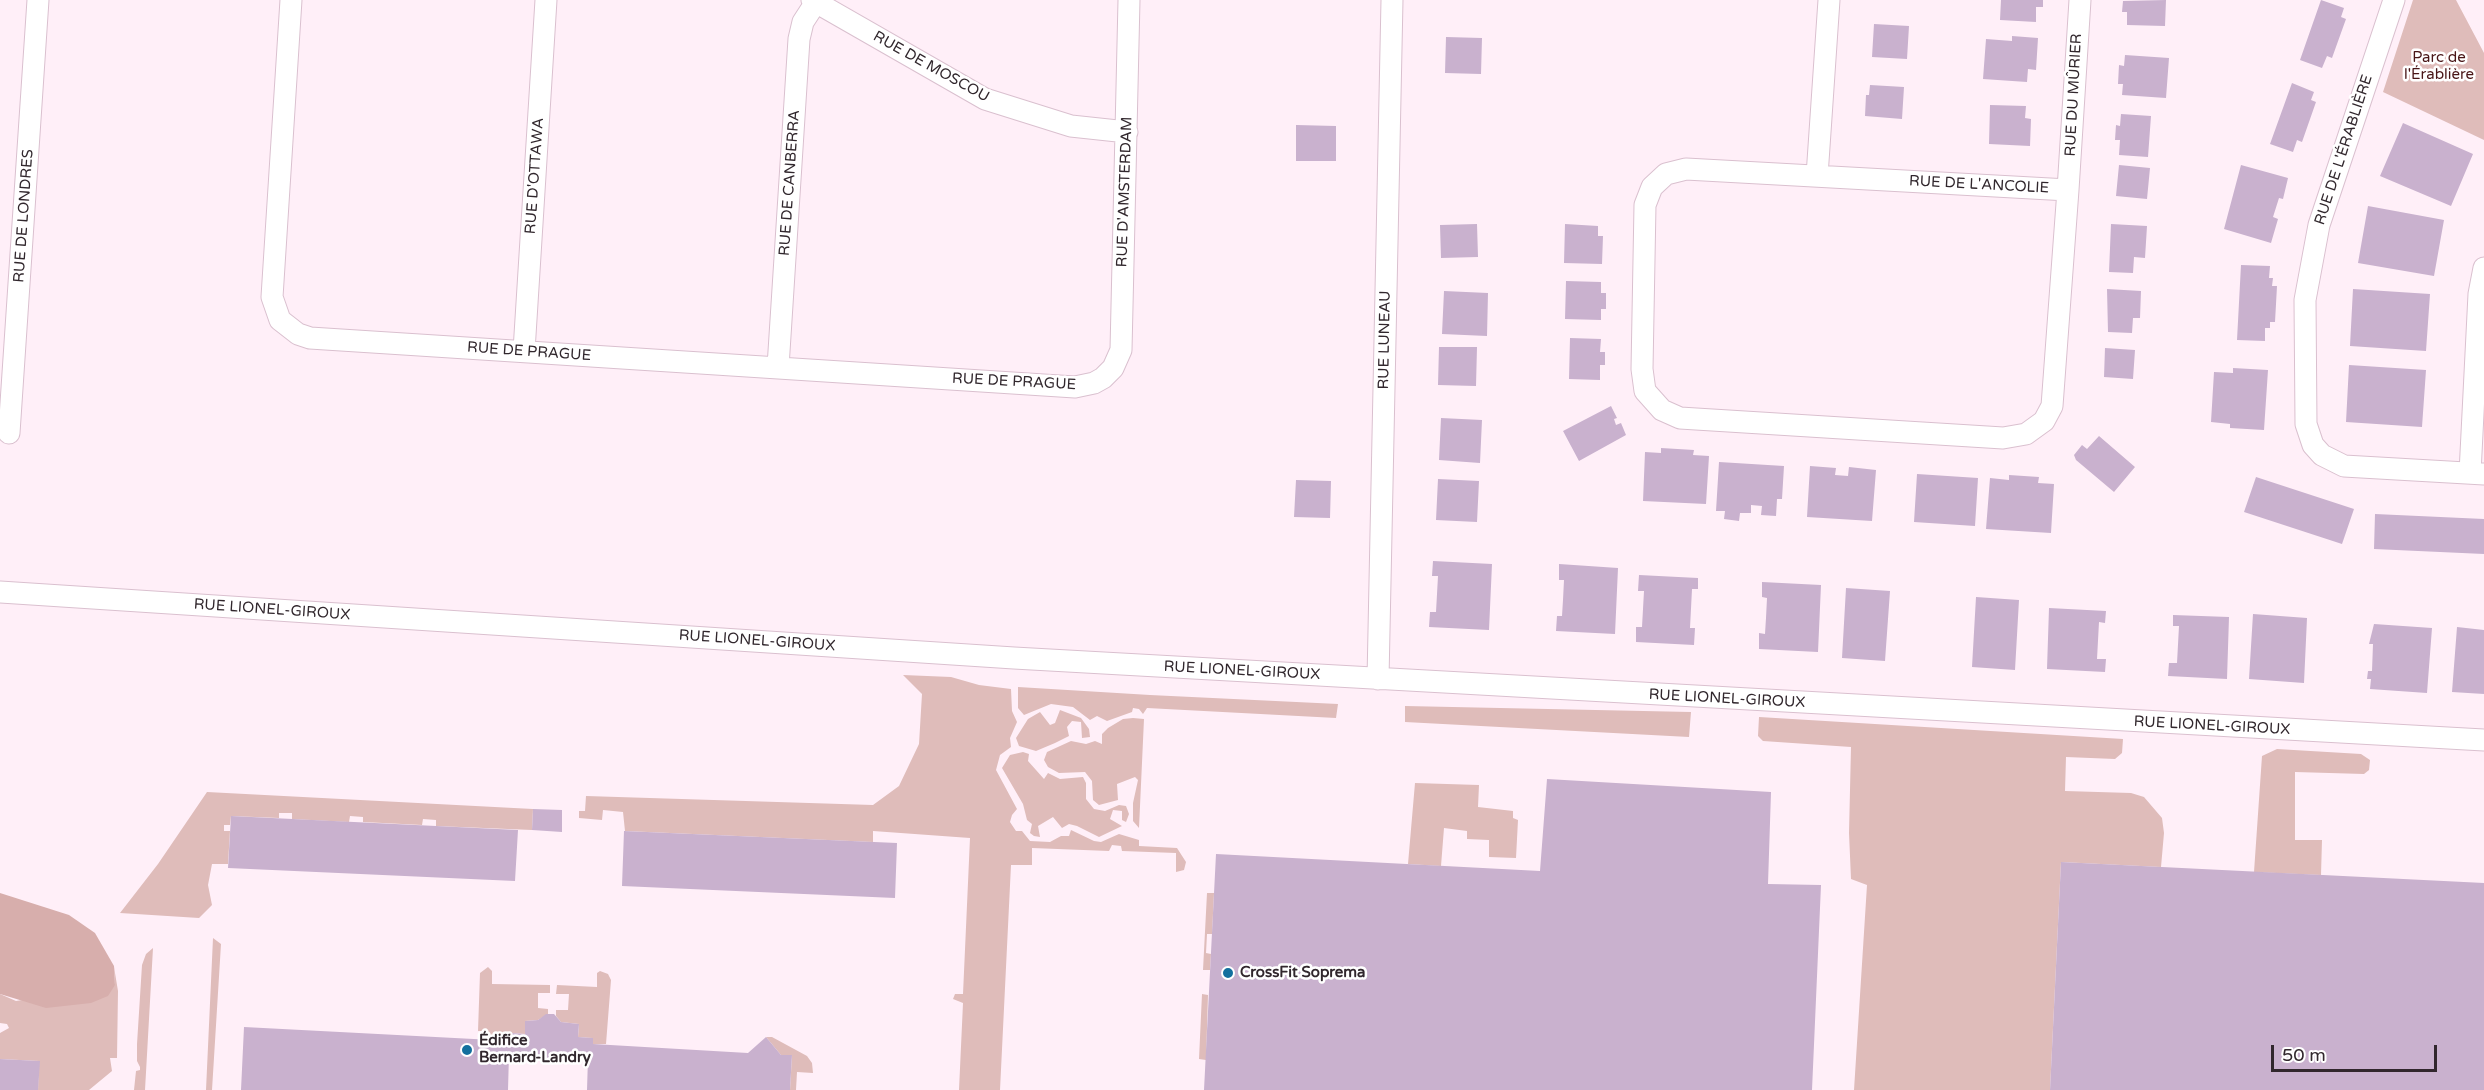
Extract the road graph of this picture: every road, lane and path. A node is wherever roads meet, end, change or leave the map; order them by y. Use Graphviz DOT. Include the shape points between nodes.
graph roads {
  1 [pos="38,0"];
  2 [pos="291,0"];
  3 [pos="546,0"];
  4 [pos="1129,0"];
  5 [pos="1392,0"];
  6 [pos="1829,0"];
  7 [pos="2080,0"];
  8 [pos="2394,0"];
  9 [pos="814,1"];
  10 [pos="1127,132"];
  11 [pos="1817,176"];
  12 [pos="2068,190"];
  13 [pos="2484,268"];
  14 [pos="9,317"];
  15 [pos="524,351"];
  16 [pos="778,367"];
  17 [pos="1103,378"];
  18 [pos="9,433"];
  19 [pos="2477,473"];
  20 [pos="0,592"];
  21 [pos="1378,680"];
  22 [pos="2484,740"];
  1 -- 14 [label="street, RUE DE LONDRES"];
  2 -- 15 [label="street, RUE DE PRAGUE" via="272,297 280,320 288,329 310,338"];
  3 -- 15 [label="street, RUE D'OTTAWA"];
  4 -- 10 [label="street, RUE D'AMSTERDAM"];
  5 -- 21 [label="street, RUE LUNEAU"];
  6 -- 11 [label="street"];
  7 -- 12 [label="street, RUE DU MÛRIER"];
  8 -- 19 [label="street, RUE DE L'ÉRABLIÈRE" via="2324,207 2308,282 2306,424 2313,445 2322,455 2344,466"];
  9 -- 10 [label="street, RUE DE MOSCOU" via="985,99 1071,126"];
  9 -- 16 [label="street, RUE DE CANBERRA" via="799,39"];
  10 -- 17 [label="street, RUE D'AMSTERDAM" via="1121,350 1113,368"];
  11 -- 12 [label="street, RUE DE L'ANCOLIE"];
  11 -- 12 [label="street, RUE DE L'ANCOLIE" via="1686,169 1666,174 1652,187 1645,205 1642,380 1652,400 1669,414 1680,418 1992,437 2026,434 2044,421 2052,406"];
  13 -- 19 [label="street" via="2479,294"];
  14 -- 18 [label="street, RUE DE LONDRES"];
  15 -- 16 [label="street, RUE DE PRAGUE"];
  16 -- 17 [label="street, RUE DE PRAGUE" via="1075,387"];
  20 -- 21 [label="street, RUE LIONEL-GIROUX"];
  21 -- 22 [label="street, RUE LIONEL-GIROUX"];
}
